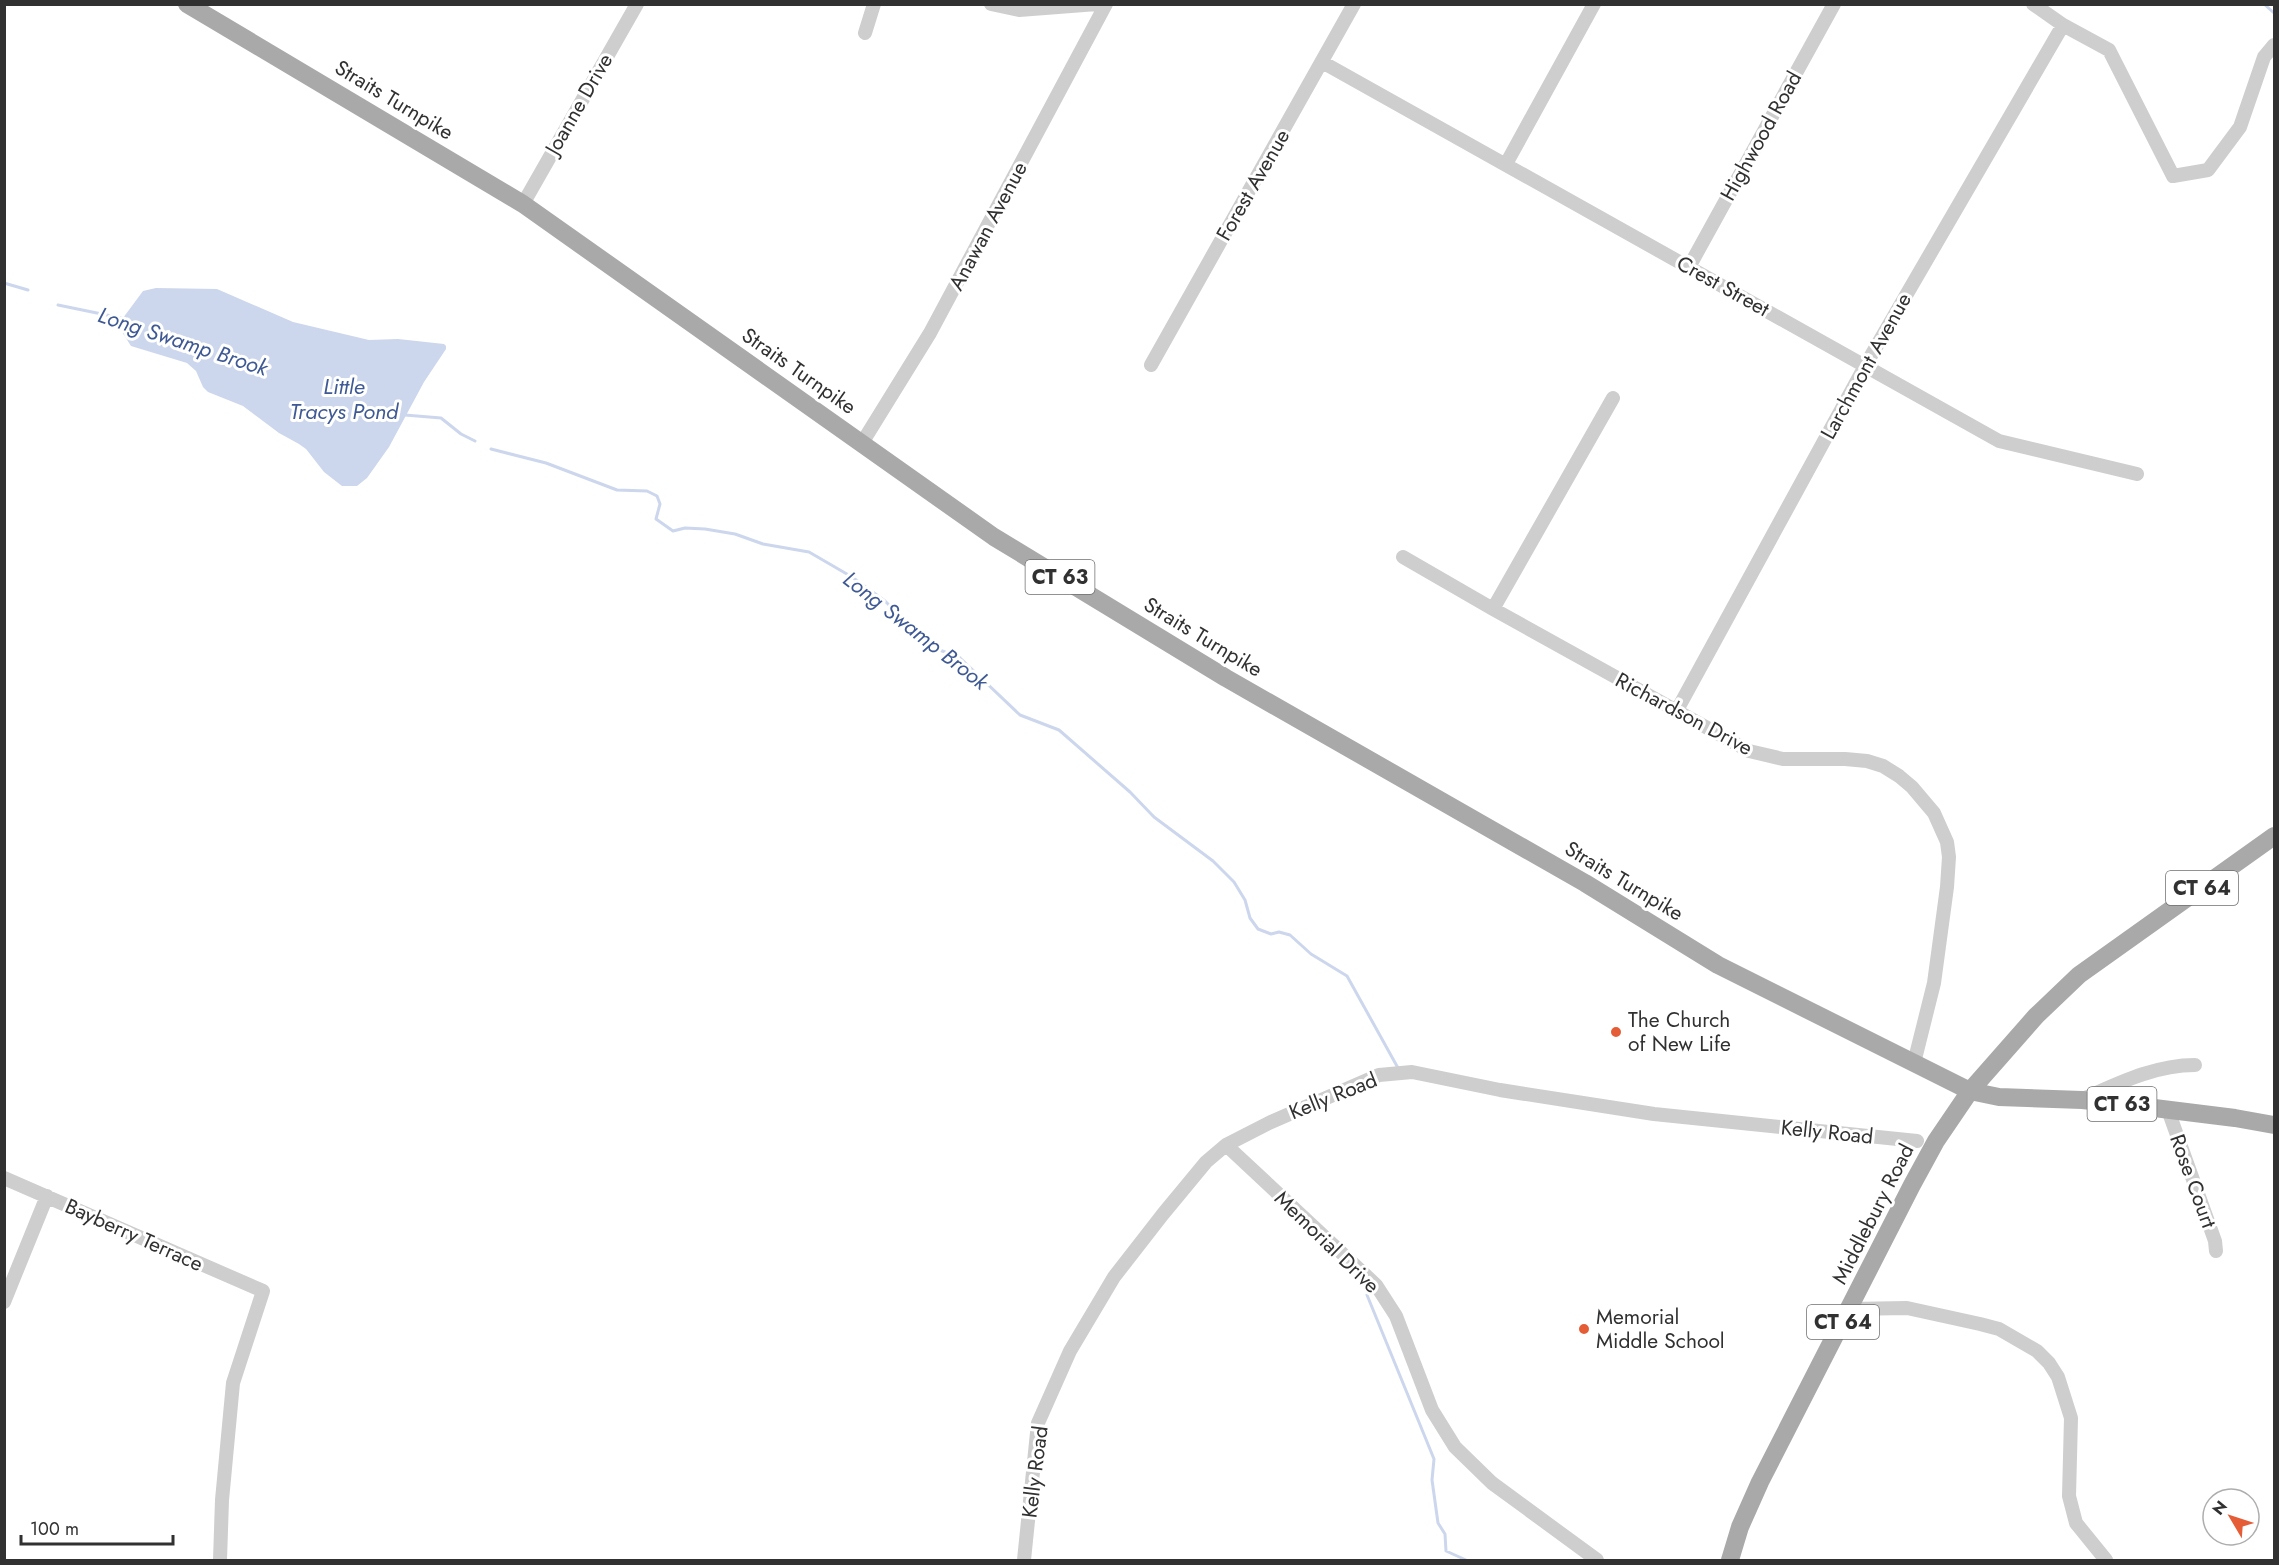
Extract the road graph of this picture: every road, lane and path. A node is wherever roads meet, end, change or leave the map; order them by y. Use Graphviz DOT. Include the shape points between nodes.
graph roads {
  1 [pos="187,4"];
  2 [pos="637,4"];
  3 [pos="874,4"];
  4 [pos="992,4"];
  5 [pos="1097,4"];
  6 [pos="1106,4"];
  7 [pos="1354,4"];
  8 [pos="1594,4"];
  9 [pos="1834,4"];
  10 [pos="2033,4"];
  11 [pos="2063,25"];
  12 [pos="865,33"];
  13 [pos="2274,45"];
  14 [pos="1323,62"];
  15 [pos="1506,164"];
  16 [pos="523,204"];
  17 [pos="1689,267"];
  18 [pos="1151,365"];
  19 [pos="1865,366"];
  20 [pos="1613,398"];
  21 [pos="862,443"];
  22 [pos="2137,474"];
  23 [pos="1403,557"];
  24 [pos="1493,609"];
  25 [pos="1677,712"];
  26 [pos="2274,836"];
  27 [pos="1914,1063"];
  28 [pos="2195,1065"];
  29 [pos="1970,1091"];
  30 [pos="2082,1100"];
  31 [pos="2168,1110"];
  32 [pos="2274,1125"];
  33 [pos="1917,1141"];
  34 [pos="1226,1145"];
  35 [pos="4,1178"];
  36 [pos="47,1196"];
  37 [pos="2216,1251"];
  38 [pos="4,1302"];
  39 [pos="1850,1309"];
  40 [pos="220,1560"];
  41 [pos="1024,1560"];
  42 [pos="1597,1560"];
  43 [pos="1730,1560"];
  44 [pos="2106,1560"];
  1 -- 16 [label="main road, Straits Turnpike / CT 63"];
  2 -- 16 [label="street, Joanne Drive"];
  3 -- 12 [label="street"];
  4 -- 5 [label="street" via="1019,10"];
  6 -- 21 [label="street, Anawan Avenue" via="930,333"];
  7 -- 14 [label="street, Forest Avenue"];
  8 -- 15 [label="street"];
  9 -- 17 [label="street, Highwood Road"];
  10 -- 11 [label="street"];
  11 -- 13 [label="street" via="2109,50 2173,176 2208,170 2240,127 2264,57"];
  11 -- 19 [label="street, Larchmont Avenue"];
  14 -- 15 [label="street, Crest Street"];
  14 -- 18 [label="street, Forest Avenue"];
  15 -- 17 [label="street, Crest Street"];
  16 -- 21 [label="main road, Straits Turnpike / CT 63"];
  17 -- 19 [label="street, Crest Street"];
  19 -- 22 [label="street, Crest Street" via="1999,441"];
  19 -- 25 [label="street, Larchmont Avenue"];
  20 -- 24 [label="street"];
  21 -- 27 [label="main road, Straits Turnpike / CT 63" via="994,537 1226,678 1586,883 1718,966"];
  23 -- 24 [label="street, Richardson Drive"];
  24 -- 25 [label="street, Richardson Drive"];
  25 -- 27 [label="street, Richardson Drive" via="1749,751 1783,759 1845,759 1883,766 1912,787 1934,813 1947,842 1947,887 1934,983"];
  26 -- 29 [label="main road, Middlebury Road / CT 64" via="2079,975 2036,1016"];
  27 -- 29 [label="main road, Straits Turnpike / CT 63"];
  28 -- 30 [label="street" via="2153,1071"];
  29 -- 30 [label="main road, Straits Turnpike / CT 63" via="1999,1097"];
  29 -- 39 [label="main road, Middlebury Road / CT 64" via="1936,1140"];
  30 -- 31 [label="main road, Straits Turnpike / CT 63"];
  31 -- 32 [label="main road, Straits Turnpike / CT 63"];
  31 -- 37 [label="street, Rose Court"];
  33 -- 34 [label="street, Kelly Road" via="1654,1114 1412,1072 1379,1075"];
  34 -- 41 [label="street, Kelly Road" via="1206,1162 1114,1277 1070,1351 1038,1423"];
  34 -- 42 [label="street, Memorial Drive" via="1376,1285 1396,1316 1431,1410 1455,1448 1492,1483"];
  35 -- 36 [label="street, Bayberry Terrace"];
  36 -- 38 [label="street"];
  36 -- 40 [label="street, Bayberry Terrace" via="263,1292 233,1383"];
  39 -- 43 [label="main road, Middlebury Road / CT 64" via="1760,1482"];
  39 -- 44 [label="street" via="1906,1308 1970,1322 1999,1329 2037,1351 2058,1377 2071,1418 2069,1496 2076,1523"];
}
